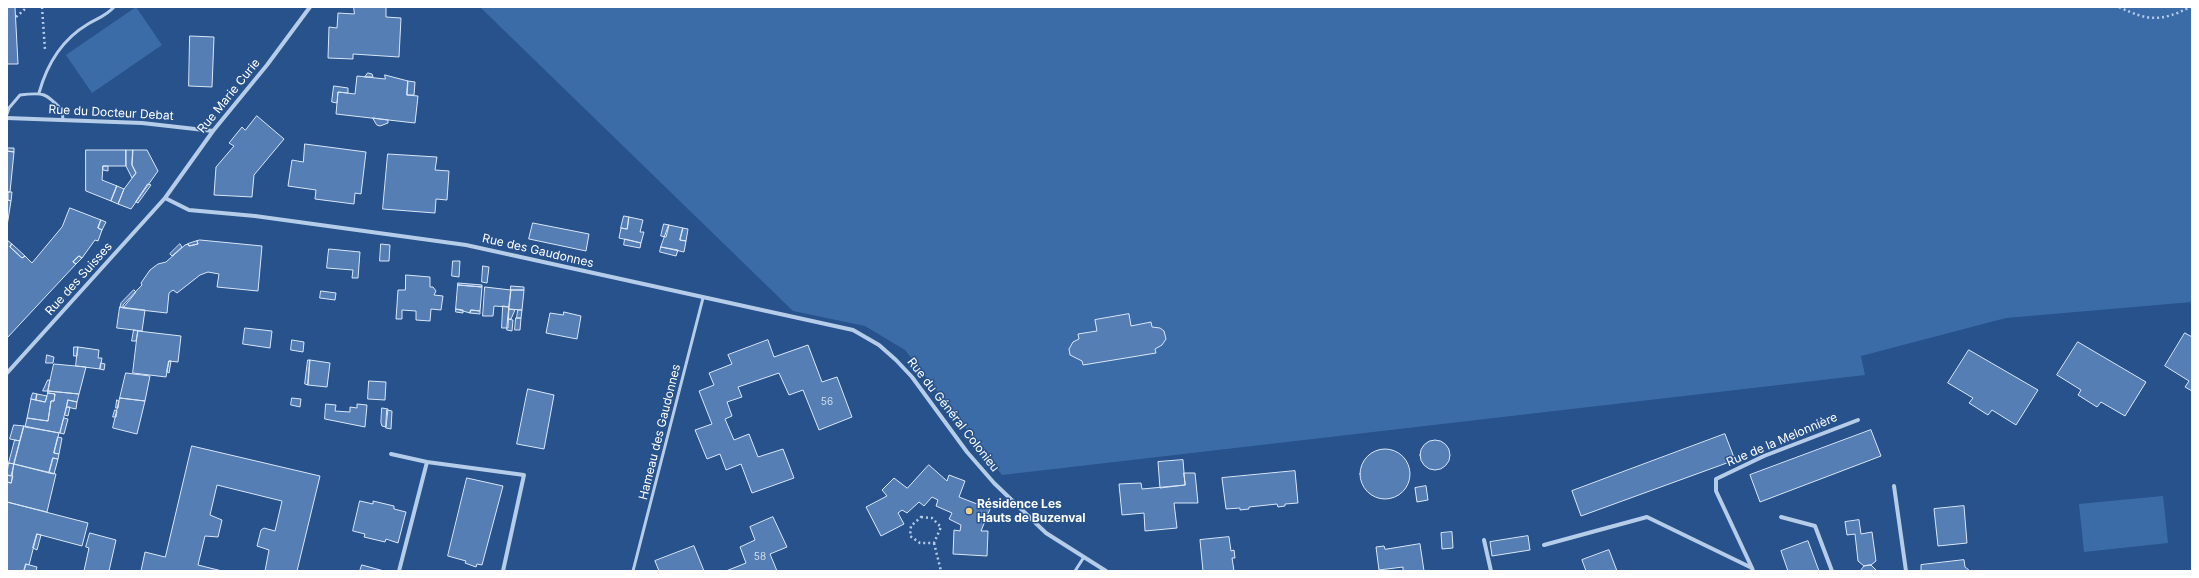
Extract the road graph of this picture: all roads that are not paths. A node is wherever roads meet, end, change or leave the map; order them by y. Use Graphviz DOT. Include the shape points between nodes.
graph roads {
  1 [pos="114,7"];
  2 [pos="310,7"];
  3 [pos="39,93"];
  4 [pos="7,114"];
  5 [pos="7,118"];
  6 [pos="63,120"];
  7 [pos="213,131"];
  8 [pos="165,198"];
  9 [pos="703,298"];
  10 [pos="896,360"];
  11 [pos="7,373"];
  12 [pos="1858,420"];
  13 [pos="392,454"];
  14 [pos="427,462"];
  15 [pos="1894,486"];
  16 [pos="1781,517"];
  17 [pos="1484,540"];
  18 [pos="1544,545"];
  19 [pos="1084,557"];
  20 [pos="1752,569"];
  21 [pos="399,571"];
  22 [pos="503,571"];
  23 [pos="634,571"];
  24 [pos="1075,571"];
  25 [pos="1106,571"];
  26 [pos="1491,571"];
  27 [pos="1832,571"];
  28 [pos="1906,571"];
  1 -- 3 [label="lane" via="107,15 88,24 62,45 49,63"];
  2 -- 7 [label="street, Rue Marie Curie"];
  3 -- 4 [label="lane" via="20,95"];
  3 -- 6 [label="lane" via="48,95 62,110"];
  5 -- 6 [label="street, Rue du Docteur Debat"];
  6 -- 7 [label="street, Rue du Docteur Debat" via="142,123"];
  7 -- 8 [label="street, Rue Marie Curie"];
  8 -- 9 [label="street, Rue des Gaudonnes" via="189,210 255,216 466,245"];
  8 -- 11 [label="street, Rue des Suisses"];
  9 -- 10 [label="street, Rue des Gaudonnes" via="853,330 879,345"];
  9 -- 23 [label="lane, Hameau des Gaudonnes"];
  10 -- 19 [label="street, Rue du Général Colonieu" via="994,483 1046,533"];
  12 -- 20 [label="street, Rue de la Melonnière" via="1764,456 1716,479 1716,491"];
  13 -- 14 [label="street"];
  14 -- 21 [label="street"];
  14 -- 22 [label="street" via="524,475"];
  15 -- 28 [label="street"];
  16 -- 27 [label="street" via="1815,526"];
  17 -- 26 [label="street"];
  18 -- 20 [label="street, Rue de la Melonnière" via="1647,518"];
  19 -- 24 [label="lane"];
  19 -- 25 [label="street, Rue du Général Colonieu"];
}
